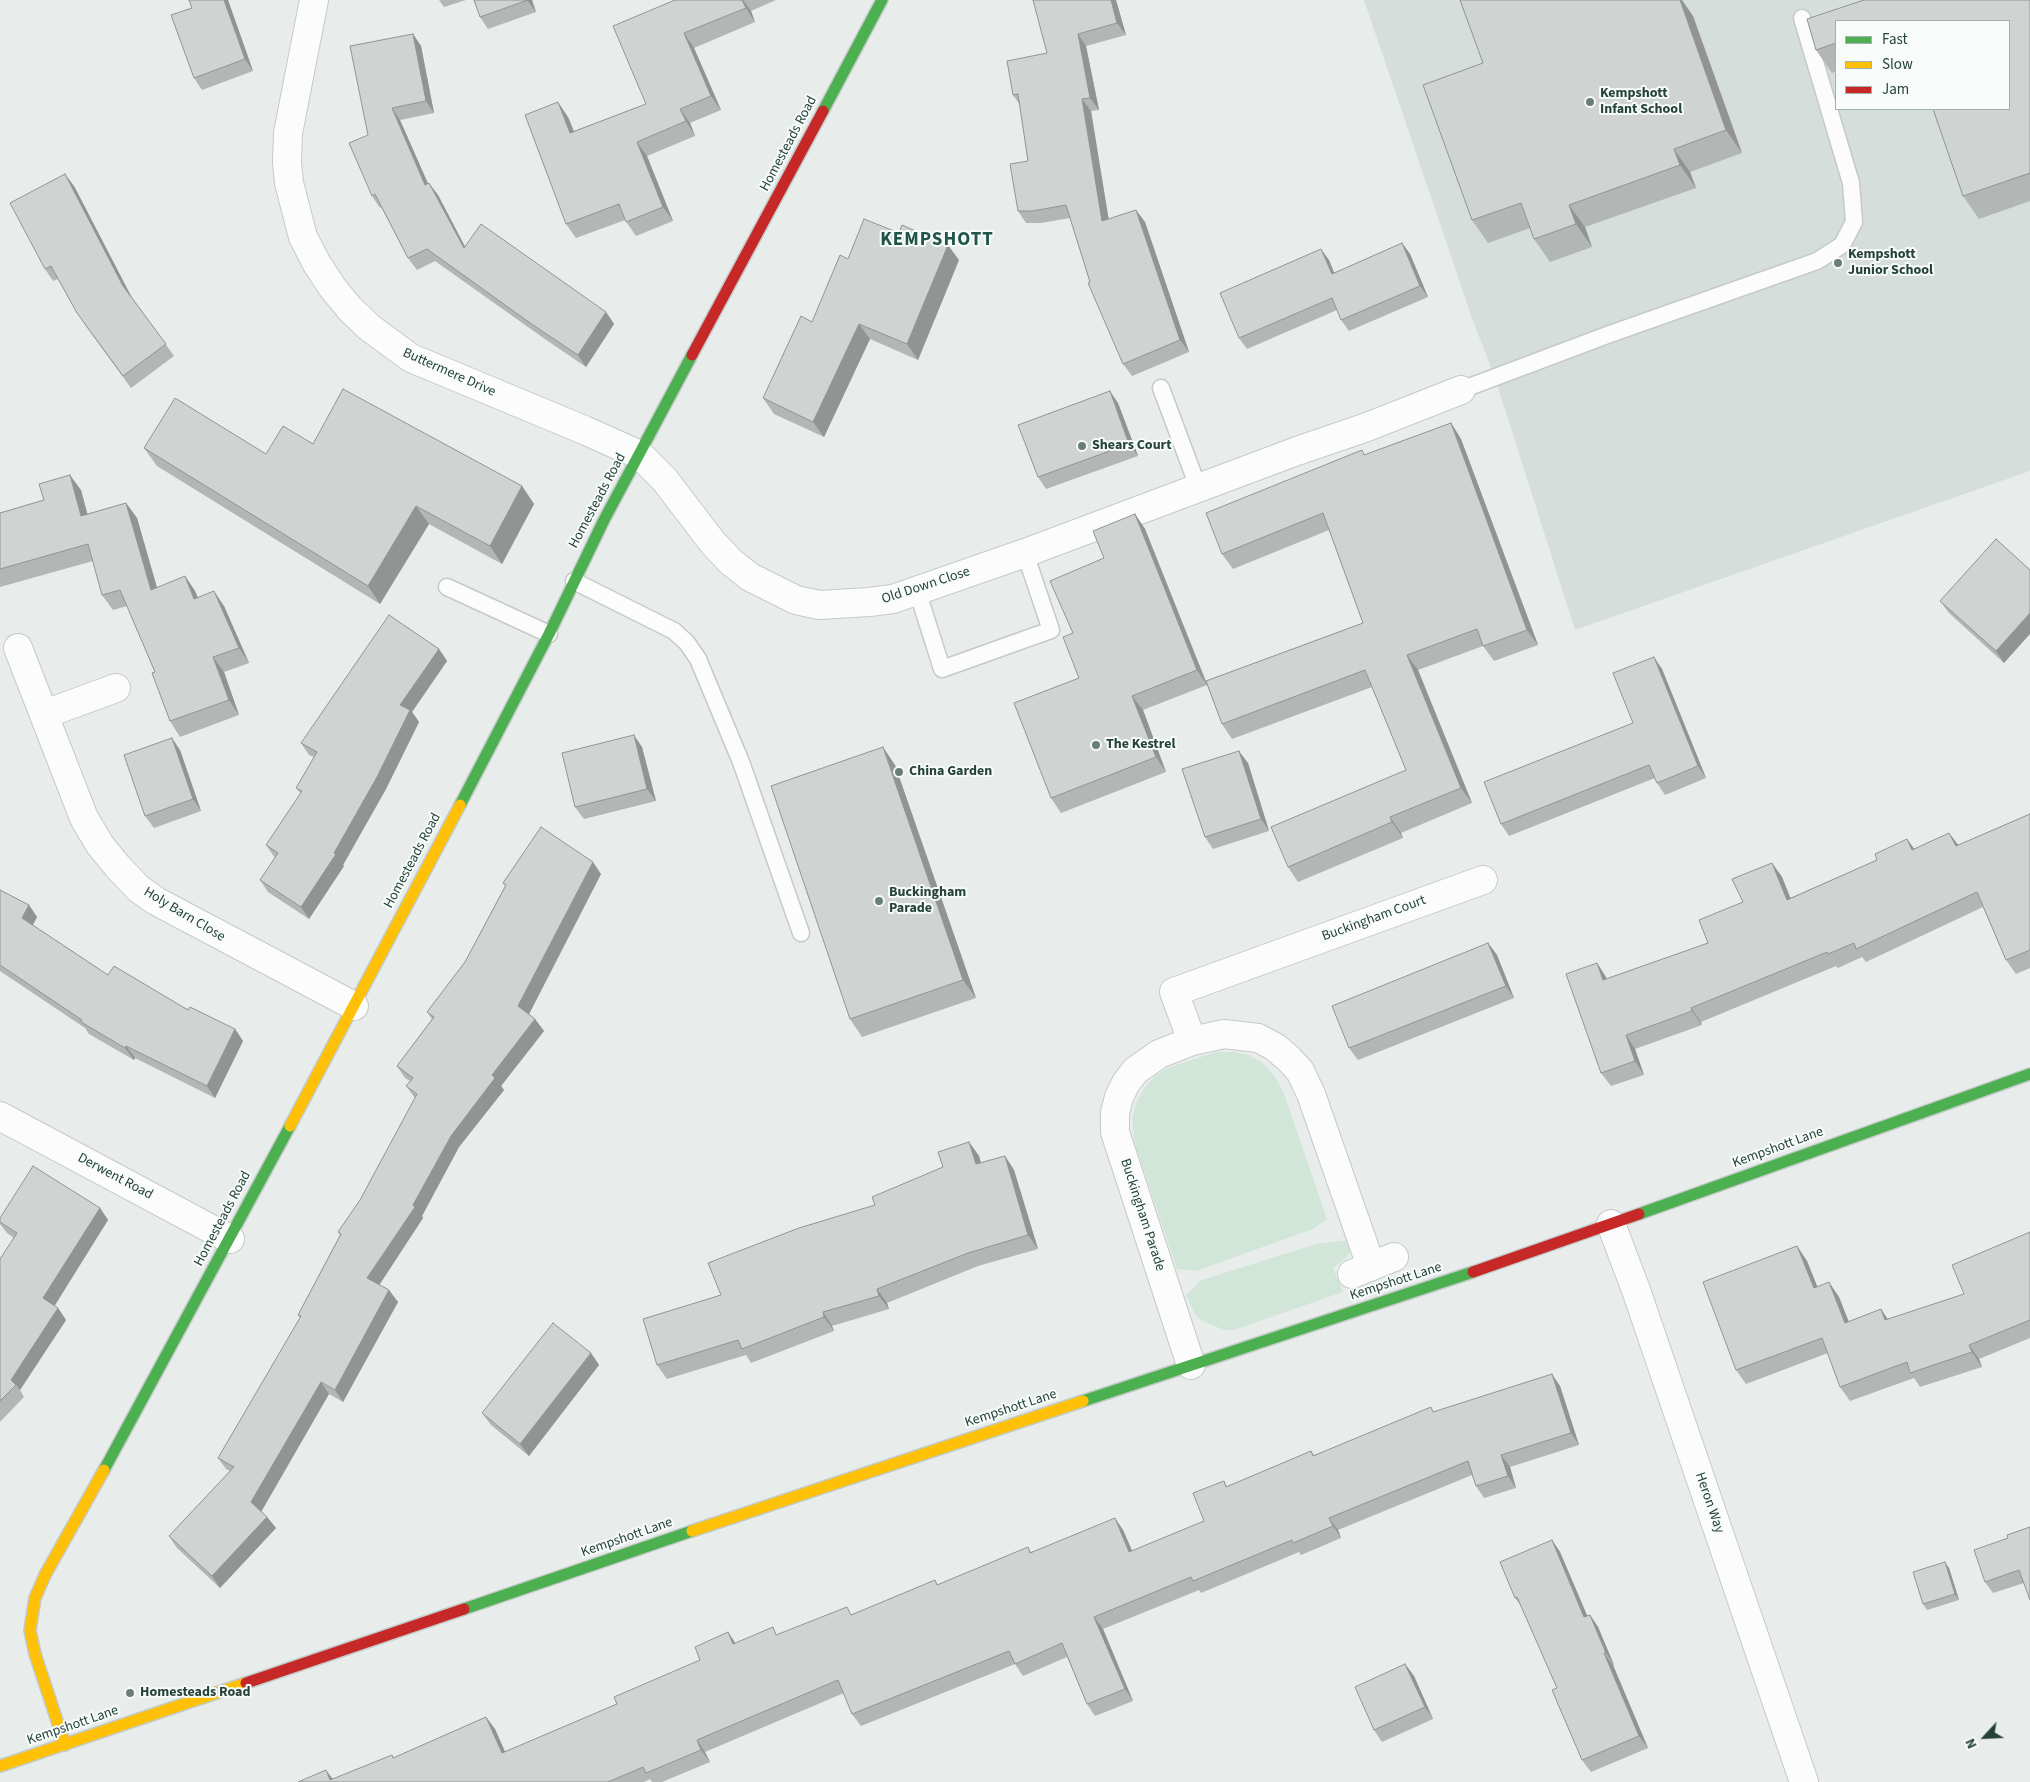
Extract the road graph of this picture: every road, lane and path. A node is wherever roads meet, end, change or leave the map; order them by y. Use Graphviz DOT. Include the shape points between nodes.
graph roads {
  1 [pos="314,0"];
  2 [pos="882,0"];
  3 [pos="1802,18"];
  4 [pos="1162,388"];
  5 [pos="1461,390"];
  6 [pos="640,455"];
  7 [pos="1198,487"];
  8 [pos="1025,552"];
  9 [pos="574,581"];
  10 [pos="447,587"];
  11 [pos="917,590"];
  12 [pos="549,634"];
  13 [pos="18,648"];
  14 [pos="116,688"];
  15 [pos="45,714"];
  16 [pos="1483,880"];
  17 [pos="801,933"];
  18 [pos="354,1006"];
  19 [pos="1192,1041"];
  20 [pos="2030,1074"];
  21 [pos="0,1116"];
  22 [pos="1611,1224"];
  23 [pos="230,1239"];
  24 [pos="1372,1266"];
  25 [pos="1191,1365"];
  26 [pos="65,1745"];
  27 [pos="0,1766"];
  28 [pos="1804,1782"];
  1 -- 6 [label="street, Buttermere Drive" via="288,133 287,162 303,237 332,287 370,328 411,358"];
  2 -- 6 [label="street, Homesteads Road"];
  3 -- 5 [label="lane" via="1851,183 1854,222 1842,245 1817,261"];
  4 -- 7 [label="lane"];
  5 -- 7 [label="street"];
  6 -- 9 [label="street, Homesteads Road"];
  6 -- 11 [label="street, Old Down Close" via="664,479 731,562 750,578 776,592 819,605 893,599"];
  7 -- 8 [label="street, Old Down Close"];
  8 -- 11 [label="street, Old Down Close"];
  8 -- 11 [label="lane" via="1051,630 951,666 942,669"];
  9 -- 12 [label="street, Homesteads Road"];
  9 -- 17 [label="lane" via="674,631 698,659 742,762"];
  10 -- 12 [label="lane"];
  12 -- 18 [label="street, Homesteads Road"];
  13 -- 15 [label="street, Holy Barn Close"];
  14 -- 15 [label="street"];
  15 -- 18 [label="street, Holy Barn Close" via="84,818 100,845 139,889 179,915"];
  16 -- 19 [label="street, Buckingham Court" via="1174,992"];
  18 -- 23 [label="street, Homesteads Road"];
  19 -- 24 [label="street, Buckingham Parade" via="1224,1034 1258,1038 1275,1047 1300,1072 1311,1094"];
  19 -- 25 [label="street, Buckingham Parade" via="1159,1054 1135,1071 1119,1097 1115,1113 1115,1132"];
  20 -- 22 [label="street, Kempshott Lane"];
  21 -- 23 [label="street, Derwent Road"];
  22 -- 25 [label="street, Kempshott Lane"];
  22 -- 28 [label="street, Heron Way"];
  23 -- 26 [label="street, Homesteads Road" via="35,1598 30,1630"];
  25 -- 26 [label="street, Kempshott Lane"];
  26 -- 27 [label="street, Kempshott Lane"];
}
